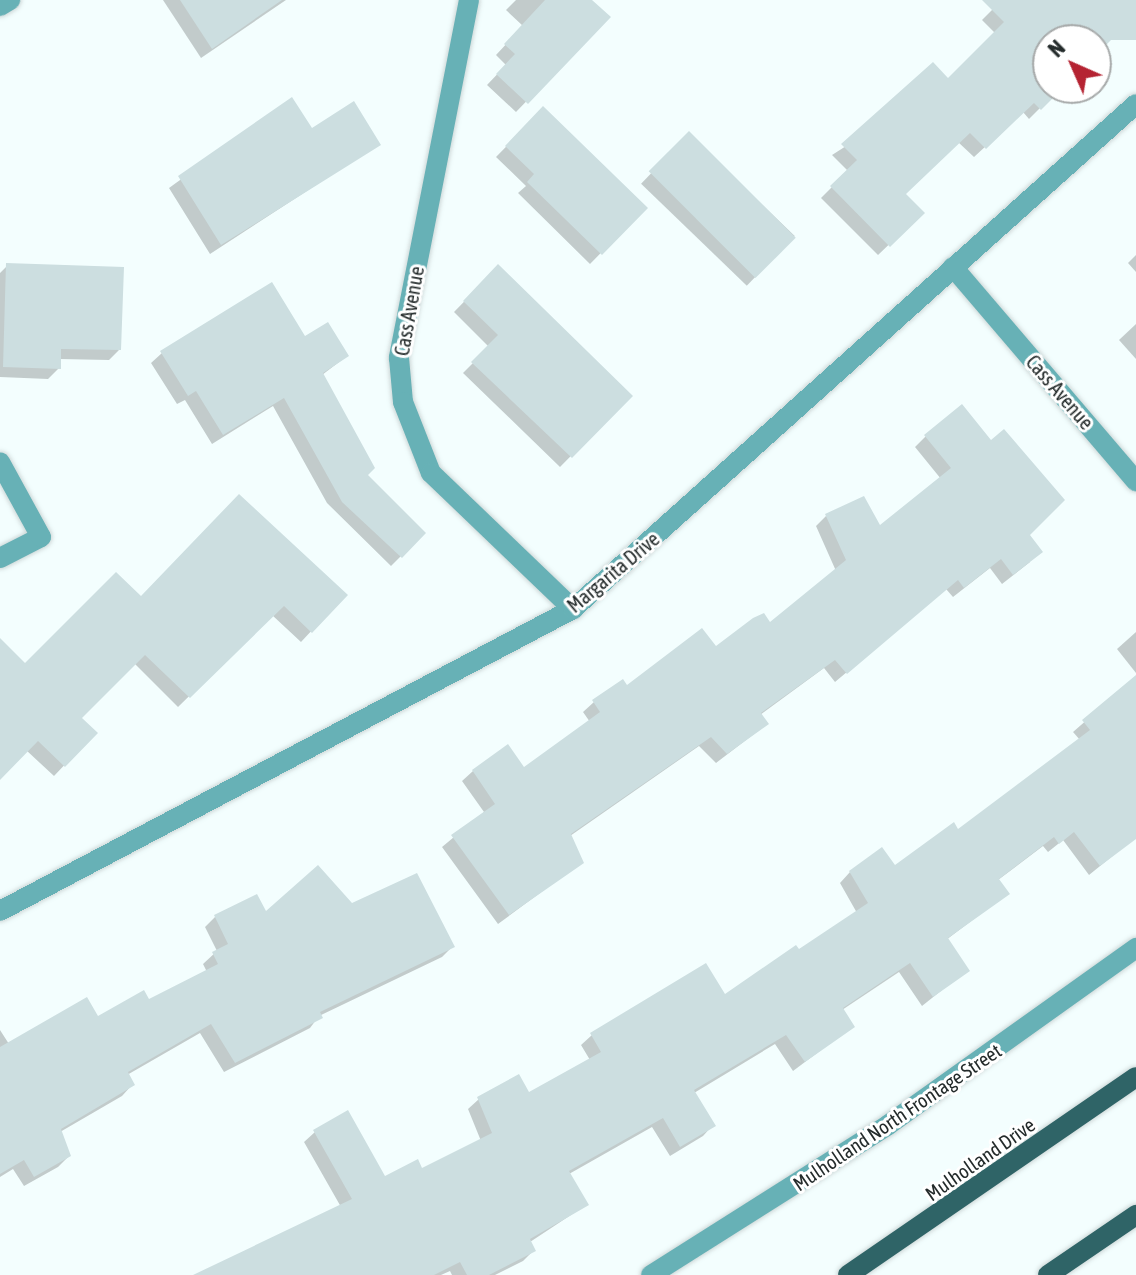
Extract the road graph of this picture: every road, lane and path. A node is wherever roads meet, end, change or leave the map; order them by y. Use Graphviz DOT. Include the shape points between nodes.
graph roads {
  1 [pos="10,0"];
  2 [pos="469,0"];
  3 [pos="0,6"];
  4 [pos="1136,104"];
  5 [pos="953,267"];
  6 [pos="0,462"];
  7 [pos="1136,481"];
  8 [pos="0,558"];
  9 [pos="573,609"];
  10 [pos="0,911"];
  11 [pos="1136,948"];
  12 [pos="1136,1077"];
  13 [pos="1136,1215"];
  14 [pos="651,1275"];
  15 [pos="848,1275"];
  16 [pos="1048,1275"];
  1 -- 3 [label="street"];
  2 -- 9 [label="street, Cass Avenue" via="399,358 403,402 431,473"];
  4 -- 5 [label="street, Margarita Drive"];
  5 -- 7 [label="street, Cass Avenue"];
  5 -- 9 [label="street, Margarita Drive"];
  6 -- 8 [label="street" via="41,537"];
  9 -- 10 [label="street, Margarita Drive"];
  11 -- 14 [label="street, Mulholland North Frontage Street" via="888,1125"];
  12 -- 15 [label="main road, Mulholland Drive"];
  13 -- 16 [label="main road"];
}
